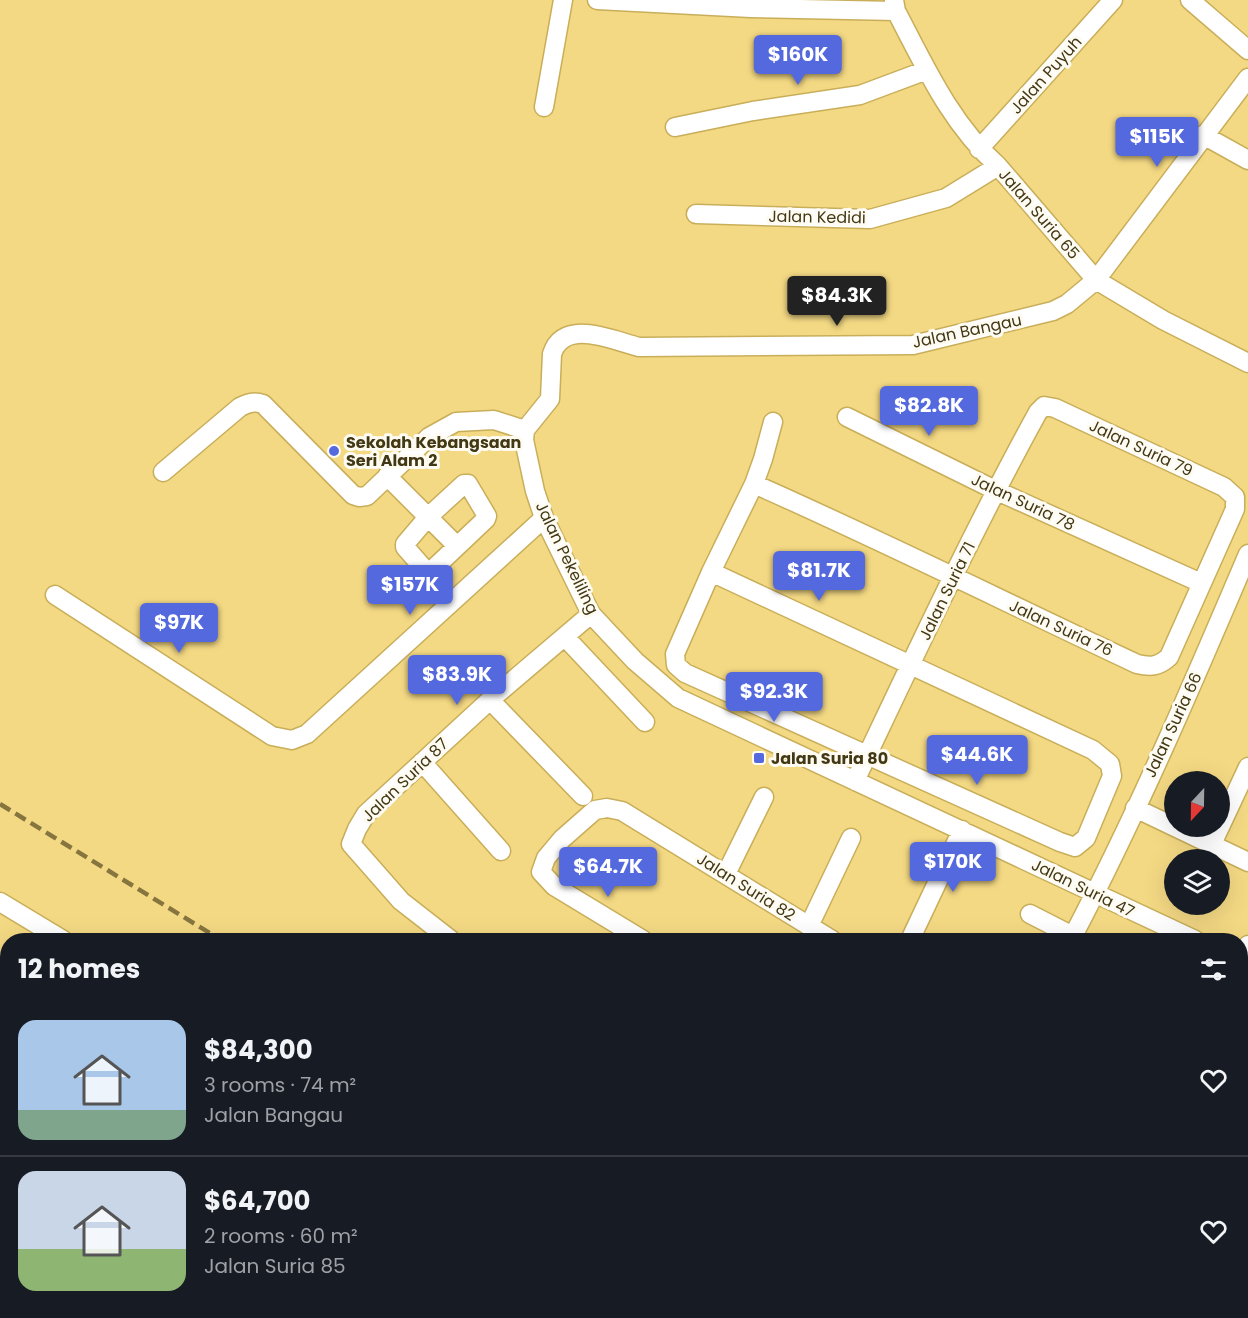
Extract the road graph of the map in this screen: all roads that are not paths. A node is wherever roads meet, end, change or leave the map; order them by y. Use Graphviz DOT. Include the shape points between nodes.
graph roads {
  1 [pos="563,0"];
  2 [pos="597,0"];
  3 [pos="1113,0"];
  4 [pos="1190,0"];
  5 [pos="752,4"];
  6 [pos="895,5"];
  7 [pos="1248,50"];
  8 [pos="927,70"];
  9 [pos="1248,78"];
  10 [pos="544,107"];
  11 [pos="675,127"];
  12 [pos="1203,135"];
  13 [pos="979,149"];
  14 [pos="1248,160"];
  15 [pos="998,166"];
  16 [pos="696,214"];
  17 [pos="1096,280"];
  18 [pos="1248,363"];
  19 [pos="1044,406"];
  20 [pos="847,417"];
  21 [pos="773,422"];
  22 [pos="525,430"];
  23 [pos="163,472"];
  24 [pos="387,476"];
  25 [pos="754,484"];
  26 [pos="995,490"];
  27 [pos="428,517"];
  28 [pos="544,518"];
  29 [pos="457,546"];
  30 [pos="1248,555"];
  31 [pos="711,572"];
  32 [pos="954,578"];
  33 [pos="1201,583"];
  34 [pos="55,595"];
  35 [pos="591,614"];
  36 [pos="565,637"];
  37 [pos="911,666"];
  38 [pos="678,699"];
  39 [pos="490,700"];
  40 [pos="645,722"];
  41 [pos="867,757"];
  42 [pos="422,762"];
  43 [pos="1248,767"];
  44 [pos="855,781"];
  45 [pos="764,797"];
  46 [pos="589,803"];
  47 [pos="1135,808"];
  48 [pos="962,830"];
  49 [pos="851,838"];
  50 [pos="1212,844"];
  51 [pos="501,851"];
  52 [pos="1248,862"];
  53 [pos="726,874"];
  54 [pos="1095,893"];
  55 [pos="0,902"];
  56 [pos="1030,914"];
  57 [pos="809,926"];
  58 [pos="51,933"];
  59 [pos="442,933"];
  60 [pos="631,933"];
  61 [pos="820,933"];
  62 [pos="913,933"];
  63 [pos="1067,933"];
  64 [pos="1075,933"];
  65 [pos="1156,933"];
  1 -- 10 [label="street"];
  2 -- 5 [label="street"];
  3 -- 13 [label="street, Jalan Puyuh"];
  4 -- 7 [label="street"];
  5 -- 6 [label="street"];
  6 -- 8 [label="street, Jalan Suria 65"];
  8 -- 11 [label="street" via="860,94"];
  8 -- 13 [label="street, Jalan Suria 65" via="943,100"];
  9 -- 12 [label="street, Jalan Bangau"];
  12 -- 14 [label="street"];
  12 -- 17 [label="street, Jalan Bangau"];
  13 -- 15 [label="street, Jalan Suria 65"];
  15 -- 16 [label="street, Jalan Kedidi" via="946,198 870,219"];
  15 -- 17 [label="street, Jalan Suria 65"];
  17 -- 18 [label="street, Jalan Suria 65"];
  17 -- 22 [label="street, Jalan Bangau" via="1053,311 913,345 639,347 576,333 554,347 550,399"];
  19 -- 26 [label="street, Jalan Suria 71"];
  19 -- 33 [label="street, Jalan Suria 79" via="1056,408 1224,487 1235,497 1235,510"];
  20 -- 26 [label="street, Jalan Suria 78"];
  21 -- 25 [label="street"];
  22 -- 24 [label="street" via="494,420 456,422 429,437"];
  22 -- 28 [label="street, Jalan Pekeliling" via="535,491"];
  23 -- 24 [label="street" via="240,408 256,402 263,404 353,495 367,496"];
  24 -- 27 [label="street"];
  25 -- 31 [label="street"];
  25 -- 32 [label="street, Jalan Suria 76"];
  26 -- 32 [label="street, Jalan Suria 71"];
  26 -- 33 [label="street, Jalan Suria 78"];
  27 -- 29 [label="street"];
  27 -- 29 [label="street" via="405,544 426,572"];
  27 -- 29 [label="street" via="468,484 487,516"];
  28 -- 34 [label="street" via="307,734 292,740 272,736"];
  28 -- 35 [label="street, Jalan Pekeliling"];
  30 -- 47 [label="street, Jalan Suria 66"];
  31 -- 37 [label="street"];
  31 -- 41 [label="street" via="675,654 676,665 685,673"];
  32 -- 33 [label="street, Jalan Suria 76" via="1150,667 1169,657"];
  32 -- 37 [label="street, Jalan Suria 71"];
  35 -- 36 [label="street, Jalan Suria 87"];
  35 -- 38 [label="street, Jalan Pekeliling"];
  36 -- 39 [label="street, Jalan Suria 87"];
  36 -- 40 [label="street"];
  37 -- 41 [label="street, Jalan Suria 71"];
  37 -- 41 [label="street" via="1093,750 1110,764 1112,776 1086,838 1076,847 1060,843"];
  38 -- 44 [label="street, Jalan Suria 47"];
  39 -- 42 [label="street, Jalan Suria 87"];
  39 -- 46 [label="street"];
  41 -- 44 [label="street, Jalan Suria 71"];
  42 -- 51 [label="street"];
  42 -- 59 [label="street, Jalan Suria 87" via="366,814 351,844 401,902"];
  43 -- 50 [label="street"];
  44 -- 48 [label="street, Jalan Suria 47"];
  45 -- 53 [label="street"];
  46 -- 53 [label="street, Jalan Suria 82" via="622,811"];
  46 -- 60 [label="street" via="546,858 541,872 554,886"];
  47 -- 50 [label="street"];
  47 -- 54 [label="street, Jalan Suria 66"];
  48 -- 54 [label="street, Jalan Suria 47"];
  48 -- 62 [label="street"];
  49 -- 57 [label="street"];
  50 -- 52 [label="street"];
  53 -- 57 [label="street, Jalan Suria 82"];
  54 -- 64 [label="street, Jalan Suria 66"];
  54 -- 65 [label="street, Jalan Suria 47"];
  55 -- 58 [label="street"];
  56 -- 63 [label="street, Jalan Suria 66"];
  57 -- 61 [label="street, Jalan Suria 82"];
}
